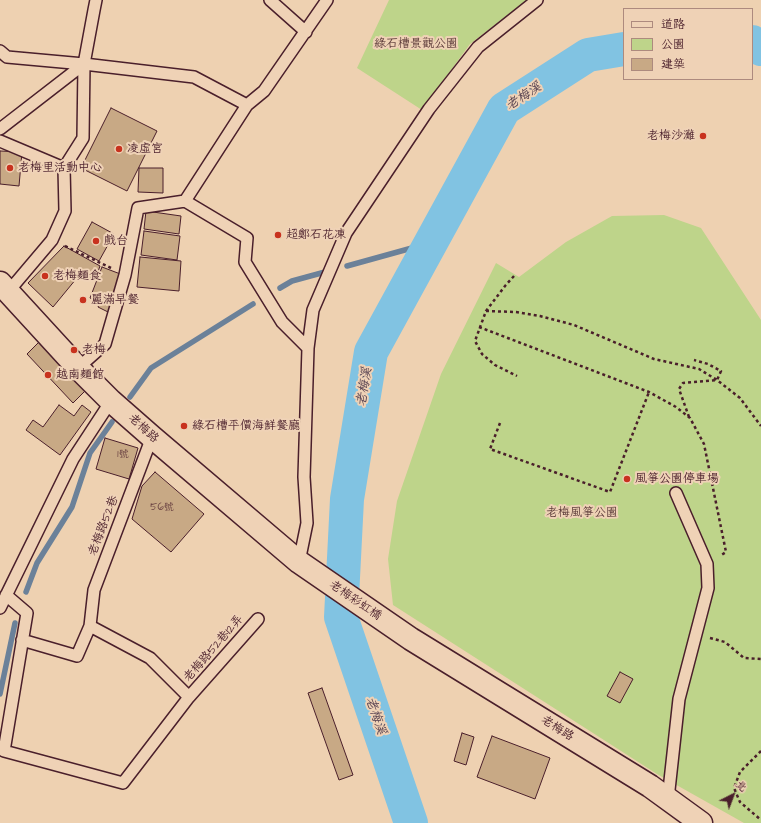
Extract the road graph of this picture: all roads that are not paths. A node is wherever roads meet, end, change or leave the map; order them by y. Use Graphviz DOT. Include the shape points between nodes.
graph roads {
  1 [pos="96,0"];
  2 [pos="270,0"];
  3 [pos="327,0"];
  4 [pos="537,0"];
  5 [pos="306,32"];
  6 [pos="0,51"];
  7 [pos="84,64"];
  8 [pos="247,106"];
  9 [pos="0,130"];
  10 [pos="0,141"];
  11 [pos="64,168"];
  12 [pos="185,201"];
  13 [pos="4,287"];
  14 [pos="308,348"];
  15 [pos="78,368"];
  16 [pos="111,401"];
  17 [pos="152,437"];
  18 [pos="676,493"];
  19 [pos="299,562"];
  20 [pos="6,595"];
  21 [pos="0,608"];
  22 [pos="258,618"];
  23 [pos="90,626"];
  24 [pos="411,639"];
  25 [pos="22,640"];
  26 [pos="189,697"];
  27 [pos="668,799"];
  28 [pos="701,823"];
  1 -- 7 [label="lane"];
  2 -- 5 [label="lane"];
  3 -- 5 [label="lane"];
  4 -- 14 [label="lane" via="478,47 428,109 346,233 313,310"];
  5 -- 8 [label="lane" via="264,91"];
  6 -- 7 [label="lane" via="7,57"];
  7 -- 8 [label="lane" via="194,77"];
  7 -- 9 [label="lane"];
  7 -- 11 [label="lane" via="83,138"];
  8 -- 12 [label="lane"];
  10 -- 11 [label="lane"];
  11 -- 13 [label="lane" via="65,211 52,240"];
  12 -- 14 [label="lane" via="247,238 245,262 282,322"];
  12 -- 15 [label="lane" via="138,208 125,275 105,344"];
  13 -- 15 [label="street, 老梅路"];
  14 -- 19 [label="lane" via="304,477 308,523"];
  15 -- 16 [label="street, 老梅路"];
  16 -- 17 [label="street, 老梅路"];
  16 -- 20 [label="lane" via="73,459"];
  17 -- 19 [label="street, 老梅路"];
  17 -- 23 [label="lane, 老梅路52巷" via="94,590"];
  18 -- 27 [label="lane" via="707,564 708,588 679,699"];
  19 -- 24 [label="street, 老梅彩虹橋"];
  20 -- 21 [label="lane"];
  20 -- 25 [label="lane" via="27,613"];
  22 -- 26 [label="lane, 老梅路52巷12弄"];
  23 -- 25 [label="lane, 老梅路52巷" via="77,656"];
  23 -- 26 [label="lane" via="150,658"];
  24 -- 27 [label="street, 老梅路"];
  25 -- 26 [label="lane, 老梅路52巷12弄" via="4,751 123,783"];
  27 -- 28 [label="street, 老梅路"];
}
